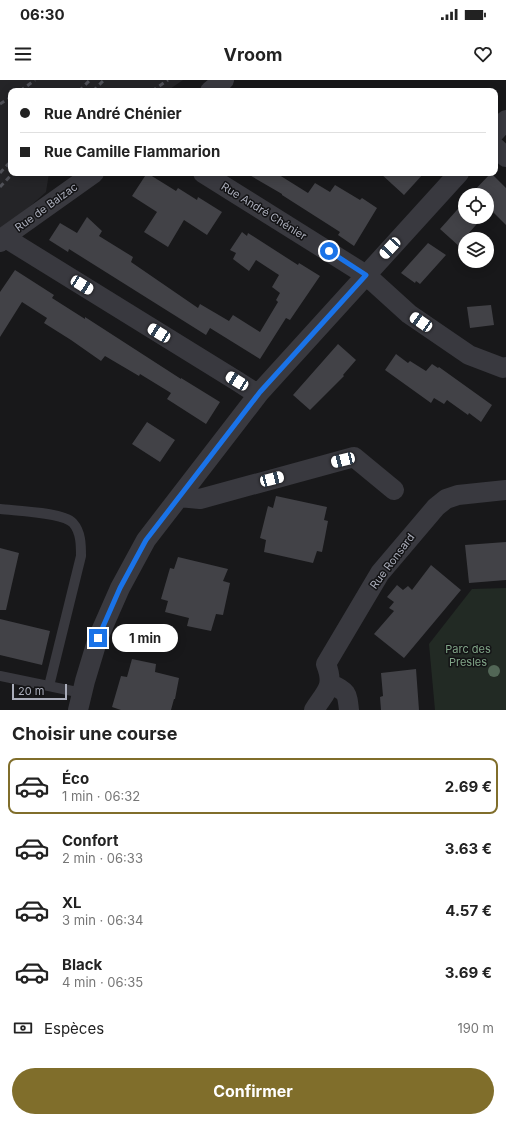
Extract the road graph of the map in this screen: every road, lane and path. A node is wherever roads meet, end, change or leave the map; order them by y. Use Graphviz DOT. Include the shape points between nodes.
graph roads {
  1 [pos="224,80"];
  2 [pos="214,88"];
  3 [pos="506,120"];
  4 [pos="498,129"];
  5 [pos="498,150"];
  6 [pos="506,157"];
  7 [pos="90,176"];
  8 [pos="208,176"];
  9 [pos="456,176"];
  10 [pos="2,239"];
  11 [pos="366,275"];
  12 [pos="506,367"];
  13 [pos="260,392"];
  14 [pos="394,490"];
  15 [pos="506,490"];
  16 [pos="179,497"];
  17 [pos="0,509"];
  18 [pos="0,676"];
  19 [pos="331,684"];
  20 [pos="49,686"];
  21 [pos="80,702"];
  22 [pos="314,710"];
  23 [pos="349,710"];
  1 -- 2 [label="street"];
  3 -- 4 [label="street"];
  5 -- 6 [label="street"];
  7 -- 10 [label="street, Rue de Balzac"];
  8 -- 11 [label="street, Rue André Chénier"];
  9 -- 11 [label="street"];
  10 -- 13 [label="street" via="251,390"];
  11 -- 12 [label="street, Rue André Chénier" via="408,314 470,355"];
  11 -- 13 [label="street"];
  13 -- 16 [label="street"];
  14 -- 16 [label="street" via="354,457 200,499"];
  15 -- 19 [label="street, Rue Ronsard" via="458,495 446,499 436,507 380,573 326,664"];
  16 -- 21 [label="street" via="146,540 120,588 98,638"];
  17 -- 20 [label="lane" via="59,516 72,522 78,531 81,556"];
  18 -- 20 [label="lane"];
  19 -- 22 [label="street"];
  19 -- 23 [label="street" via="348,696"];
  20 -- 21 [label="lane"];
}
